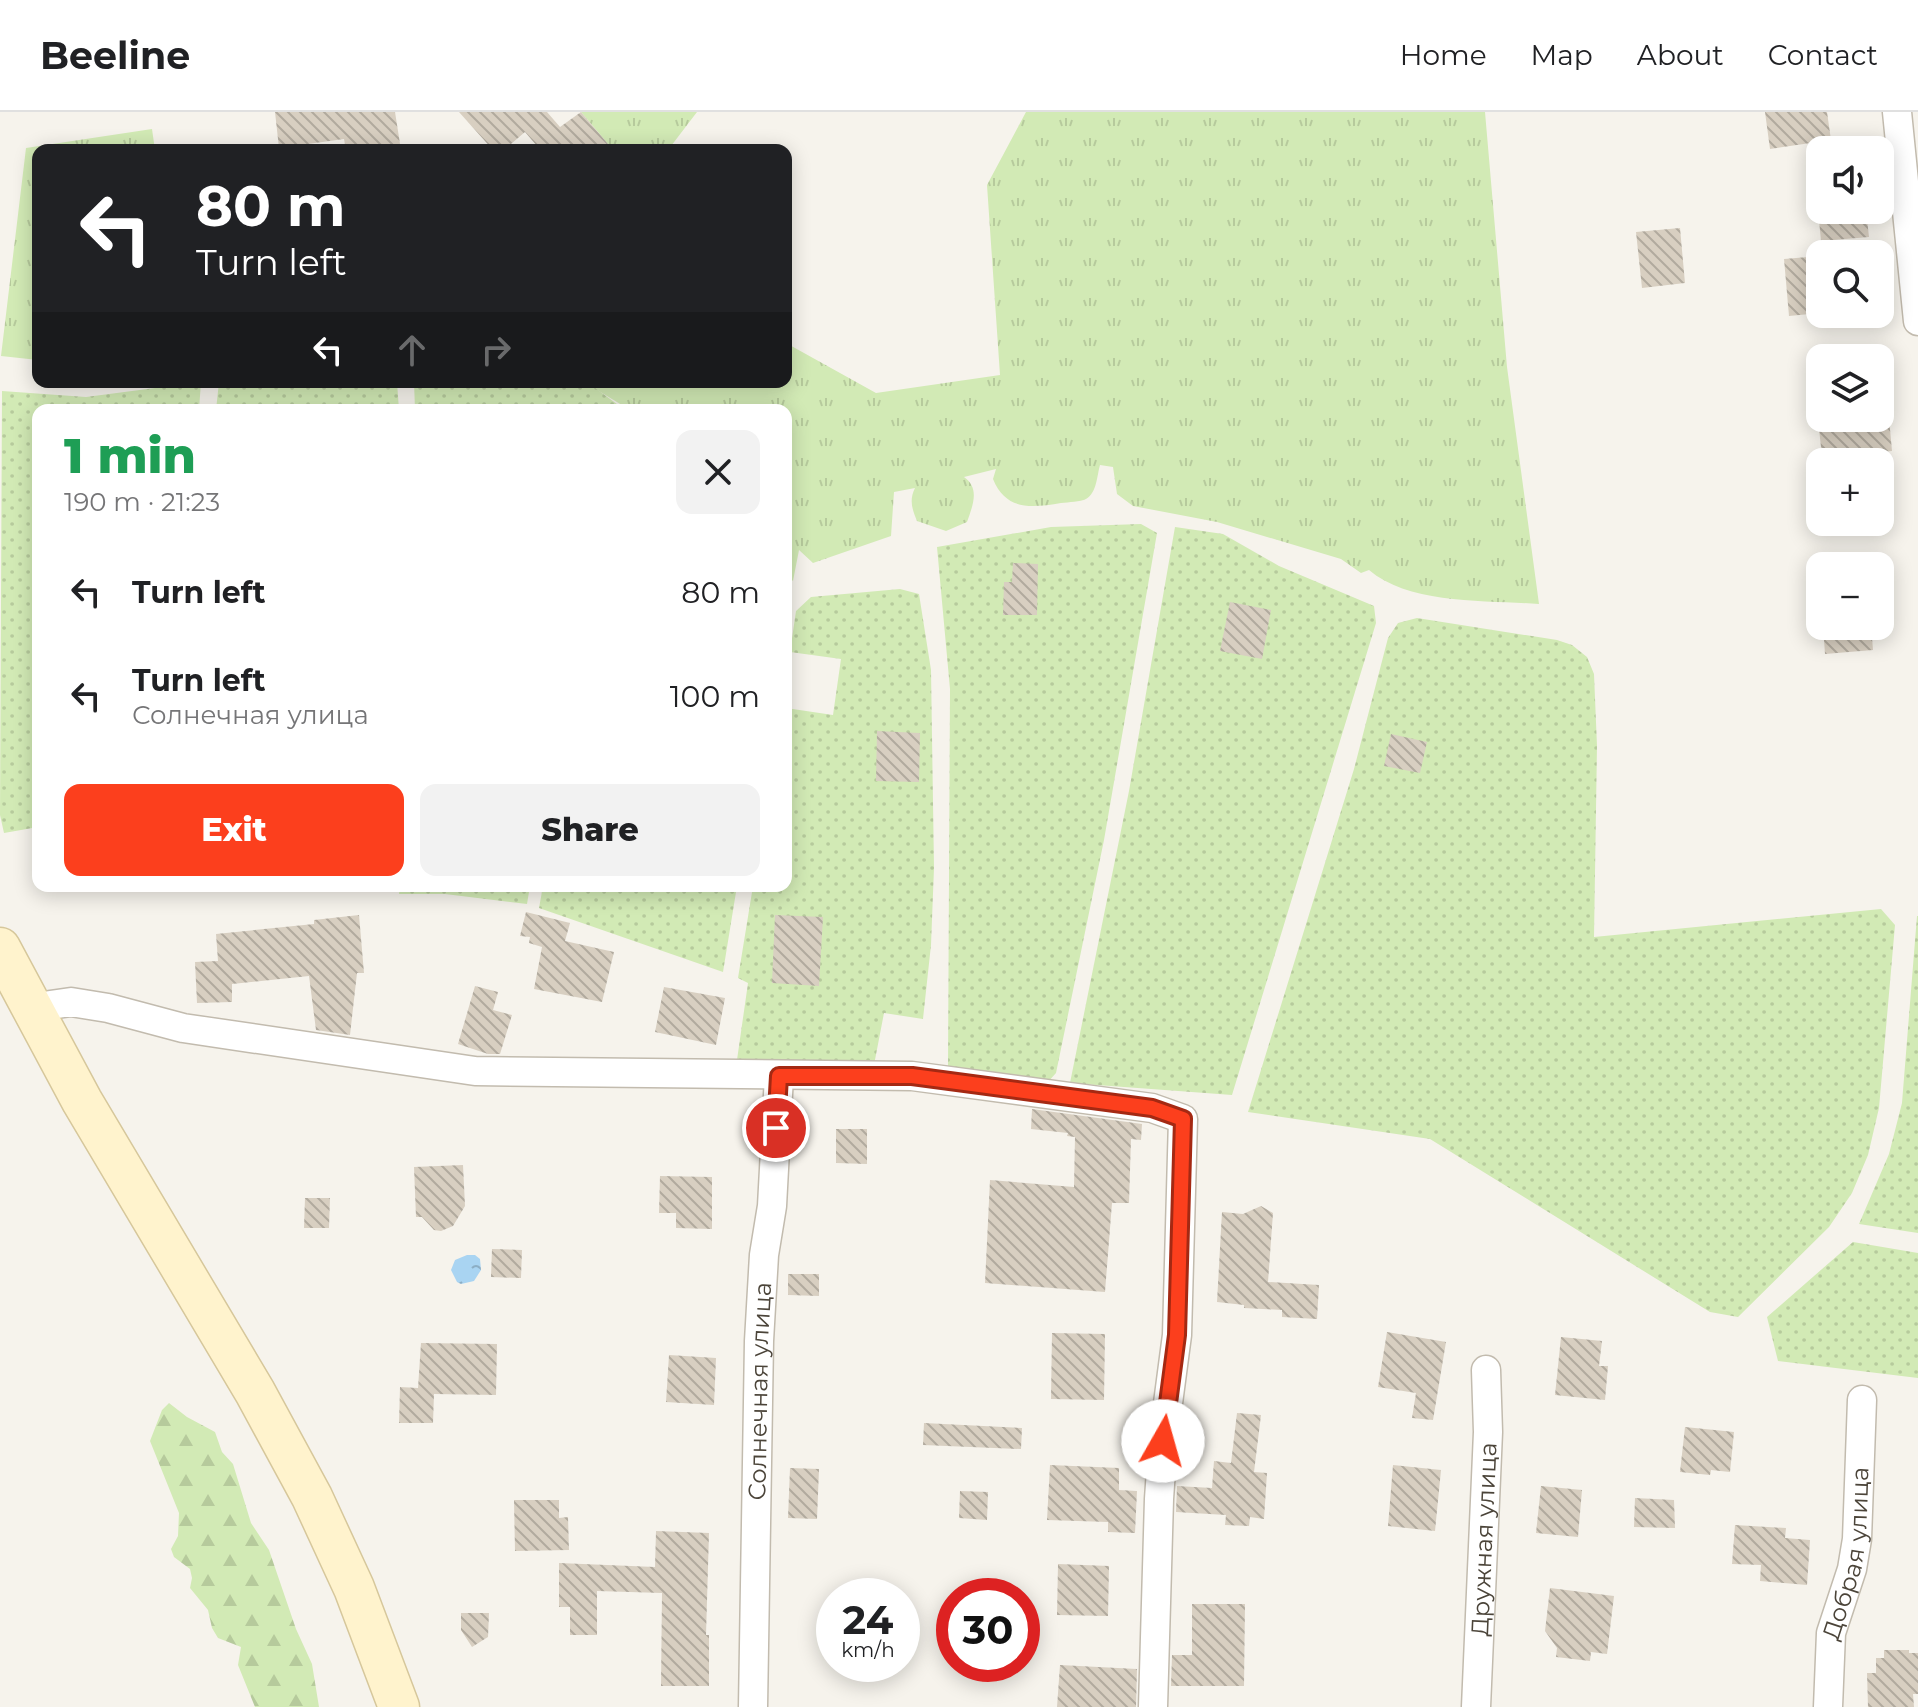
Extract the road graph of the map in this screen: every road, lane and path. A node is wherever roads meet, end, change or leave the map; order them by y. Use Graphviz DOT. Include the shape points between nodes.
graph roads {
  1 [pos="1897,112"];
  2 [pos="1918,321"];
  3 [pos="0,948"];
  4 [pos="34,1014"];
  5 [pos="779,1076"];
  6 [pos="1486,1370"];
  7 [pos="1862,1400"];
  8 [pos="399,1707"];
  9 [pos="753,1707"];
  10 [pos="1153,1707"];
  11 [pos="1476,1707"];
  12 [pos="1828,1707"];
  1 -- 2 [label="street"];
  3 -- 4 [label="main road"];
  4 -- 5 [label="street" via="71,1002 183,1028 475,1071"];
  4 -- 8 [label="main road" via="312,1497"];
  5 -- 9 [label="street, Солнечная улица" via="759,1341"];
  5 -- 10 [label="street" via="912,1076 1152,1108 1183,1119 1177,1335 1159,1499"];
  6 -- 11 [label="street, Дружная улица"];
  7 -- 12 [label="street, Добрая улица" via="1857,1539 1831,1633"];
}
